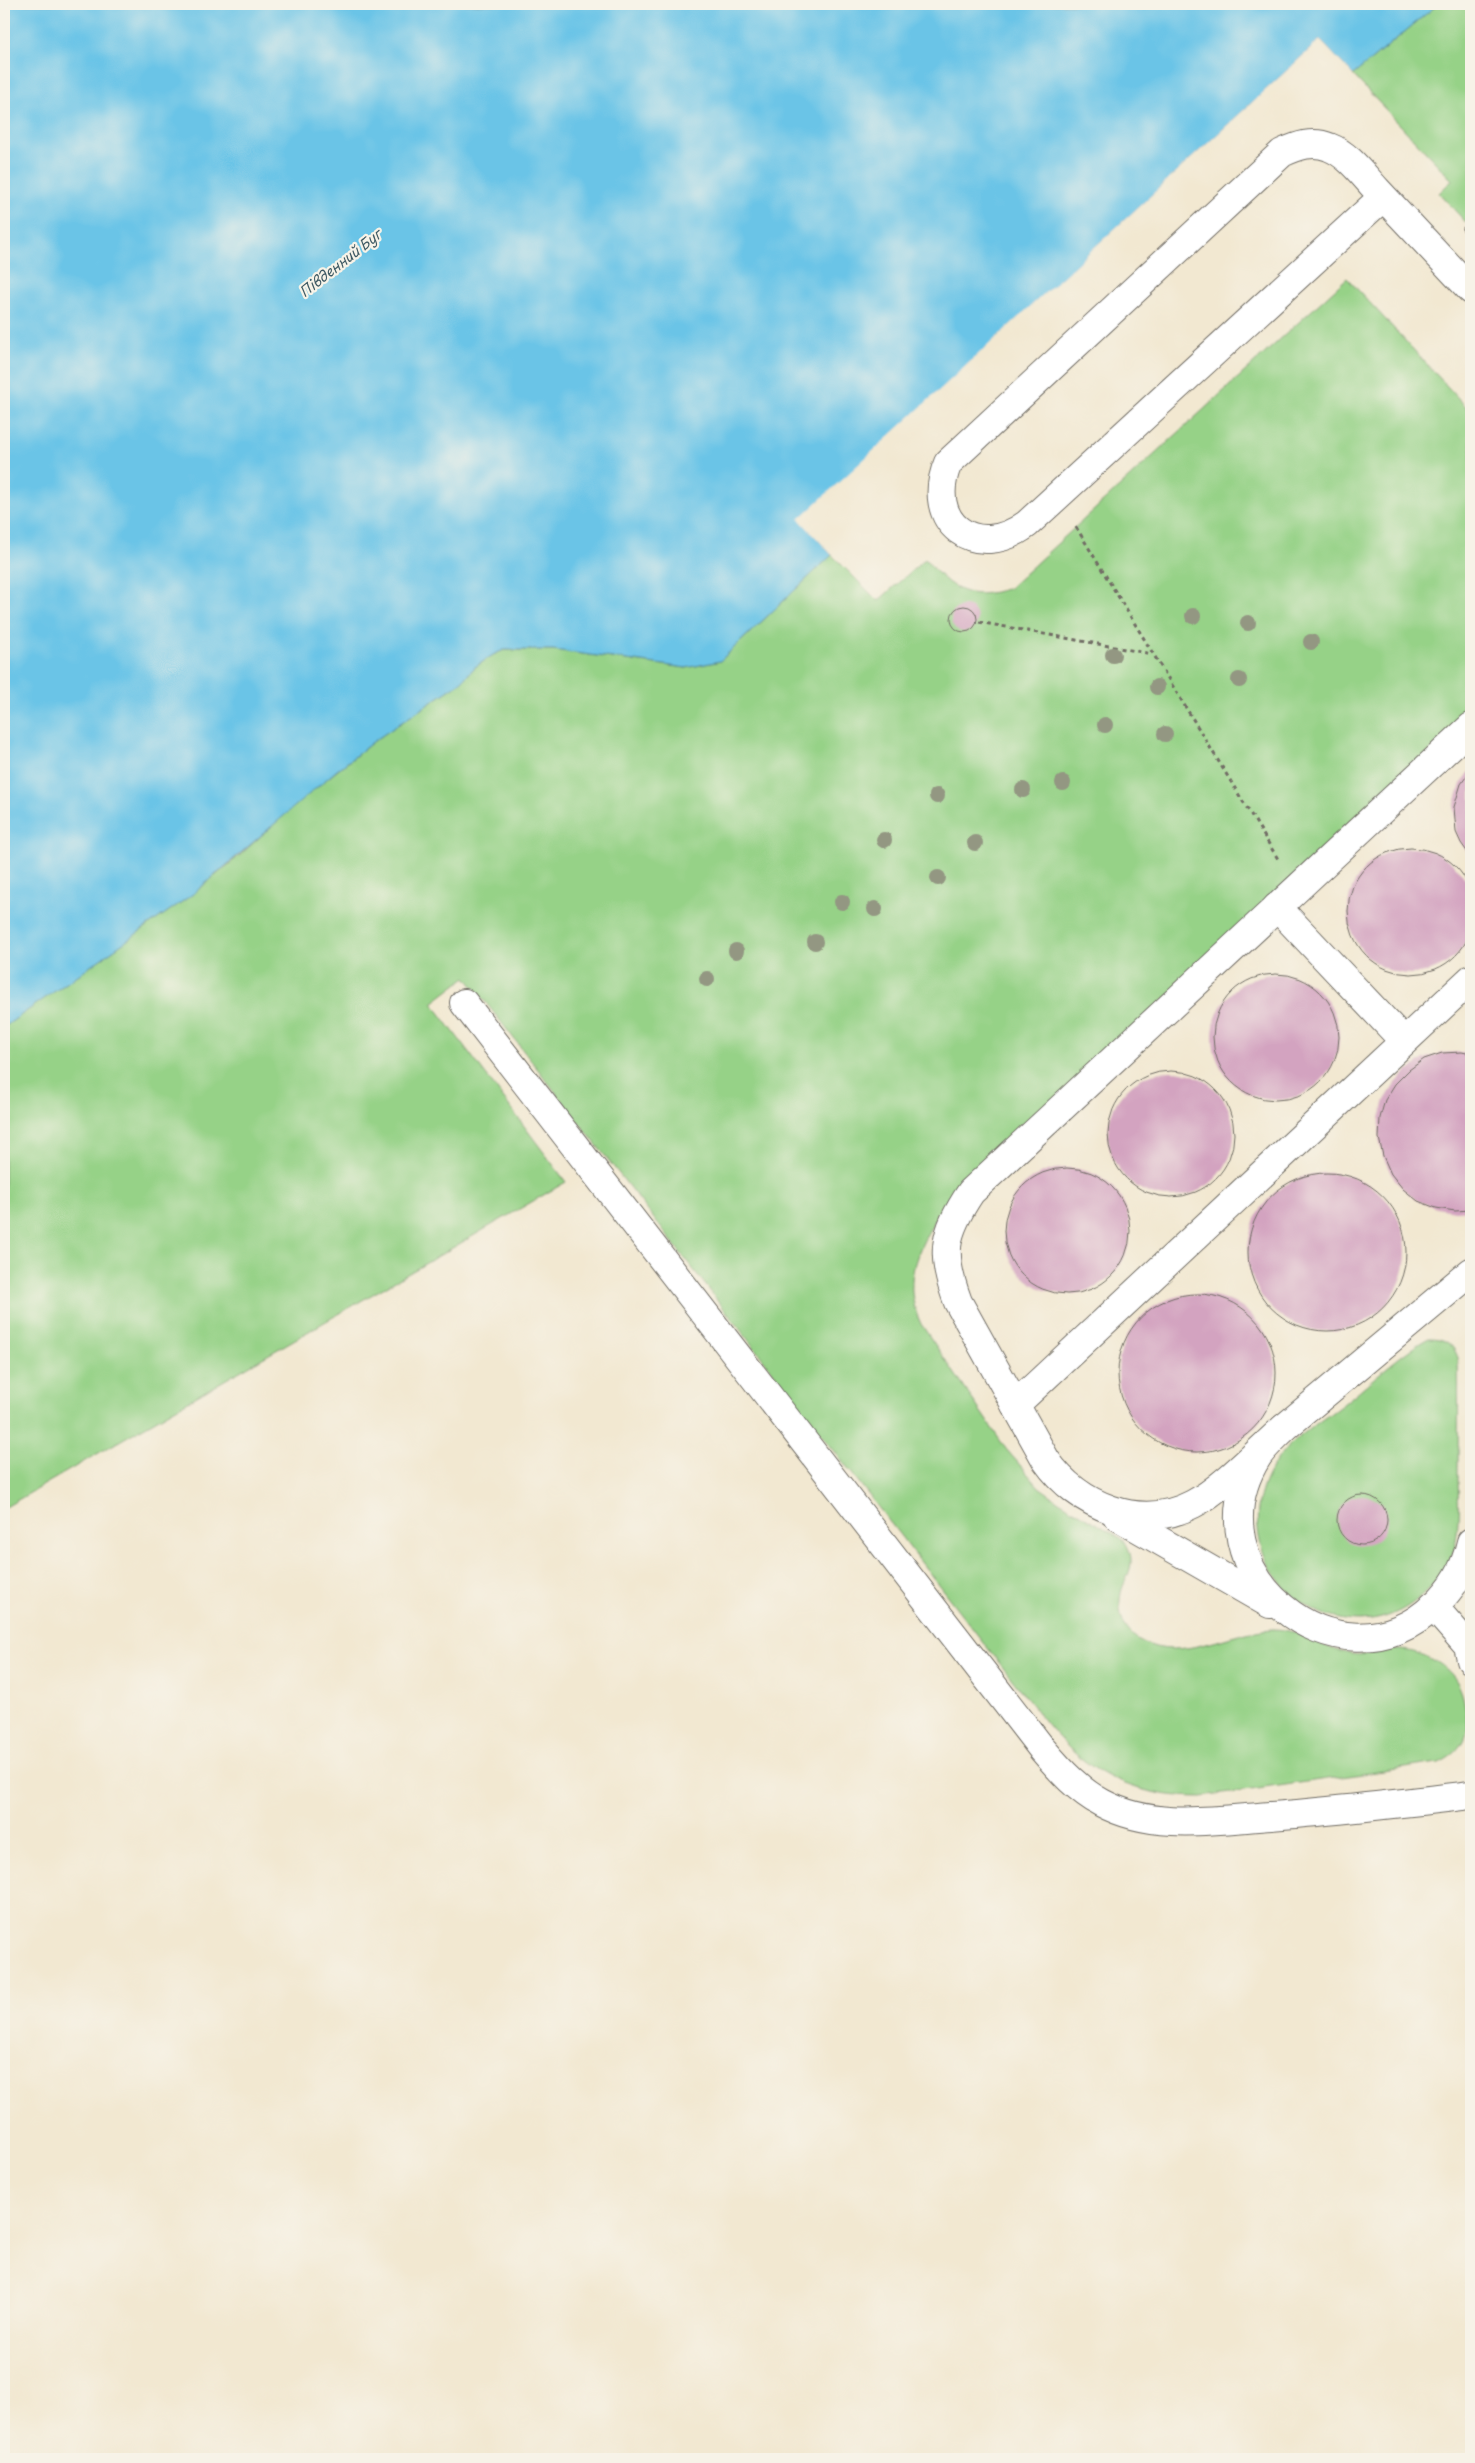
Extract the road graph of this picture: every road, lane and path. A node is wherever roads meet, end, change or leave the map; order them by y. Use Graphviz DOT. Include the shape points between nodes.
graph roads {
  1 [pos="1383,197"];
  2 [pos="1471,290"];
  3 [pos="1057,496"];
  4 [pos="979,622"];
  5 [pos="1153,654"];
  6 [pos="1471,727"];
  7 [pos="1287,898"];
  8 [pos="1471,978"];
  9 [pos="464,1003"];
  10 [pos="1404,1041"];
  11 [pos="1471,1272"];
  12 [pos="1015,1405"];
  13 [pos="1284,1428"];
  14 [pos="1102,1508"];
  15 [pos="1471,1542"];
  16 [pos="1434,1606"];
  17 [pos="1293,1617"];
  18 [pos="1471,1660"];
  19 [pos="1471,1795"];
  1 -- 2 [label="lane"];
  1 -- 3 [label="lane"];
  1 -- 3 [label="lane" via="1342,154 1328,146 1296,146 1282,153 959,452 948,464 940,494 952,524 981,540 998,540 1014,534"];
  3 -- 5 [label="path"];
  4 -- 5 [label="path"];
  5 -- 7 [label="path"];
  6 -- 7 [label="lane"];
  7 -- 10 [label="lane"];
  7 -- 12 [label="lane" via="971,1192 954,1216 946,1244 947,1274 958,1302"];
  8 -- 10 [label="lane"];
  9 -- 19 [label="lane" via="1043,1750 1081,1790 1130,1814 1184,1822 1341,1811"];
  10 -- 12 [label="lane"];
  11 -- 13 [label="lane"];
  12 -- 14 [label="lane" via="1057,1475"];
  13 -- 14 [label="lane" via="1208,1495 1192,1505 1157,1515 1121,1513"];
  13 -- 17 [label="lane" via="1259,1455 1250,1471 1240,1524 1242,1542 1255,1577"];
  14 -- 17 [label="lane"];
  15 -- 16 [label="lane" via="1467,1561 1457,1579 1446,1596"];
  16 -- 17 [label="lane" via="1399,1628 1363,1635 1326,1631"];
  16 -- 18 [label="lane" via="1468,1646"];
}
